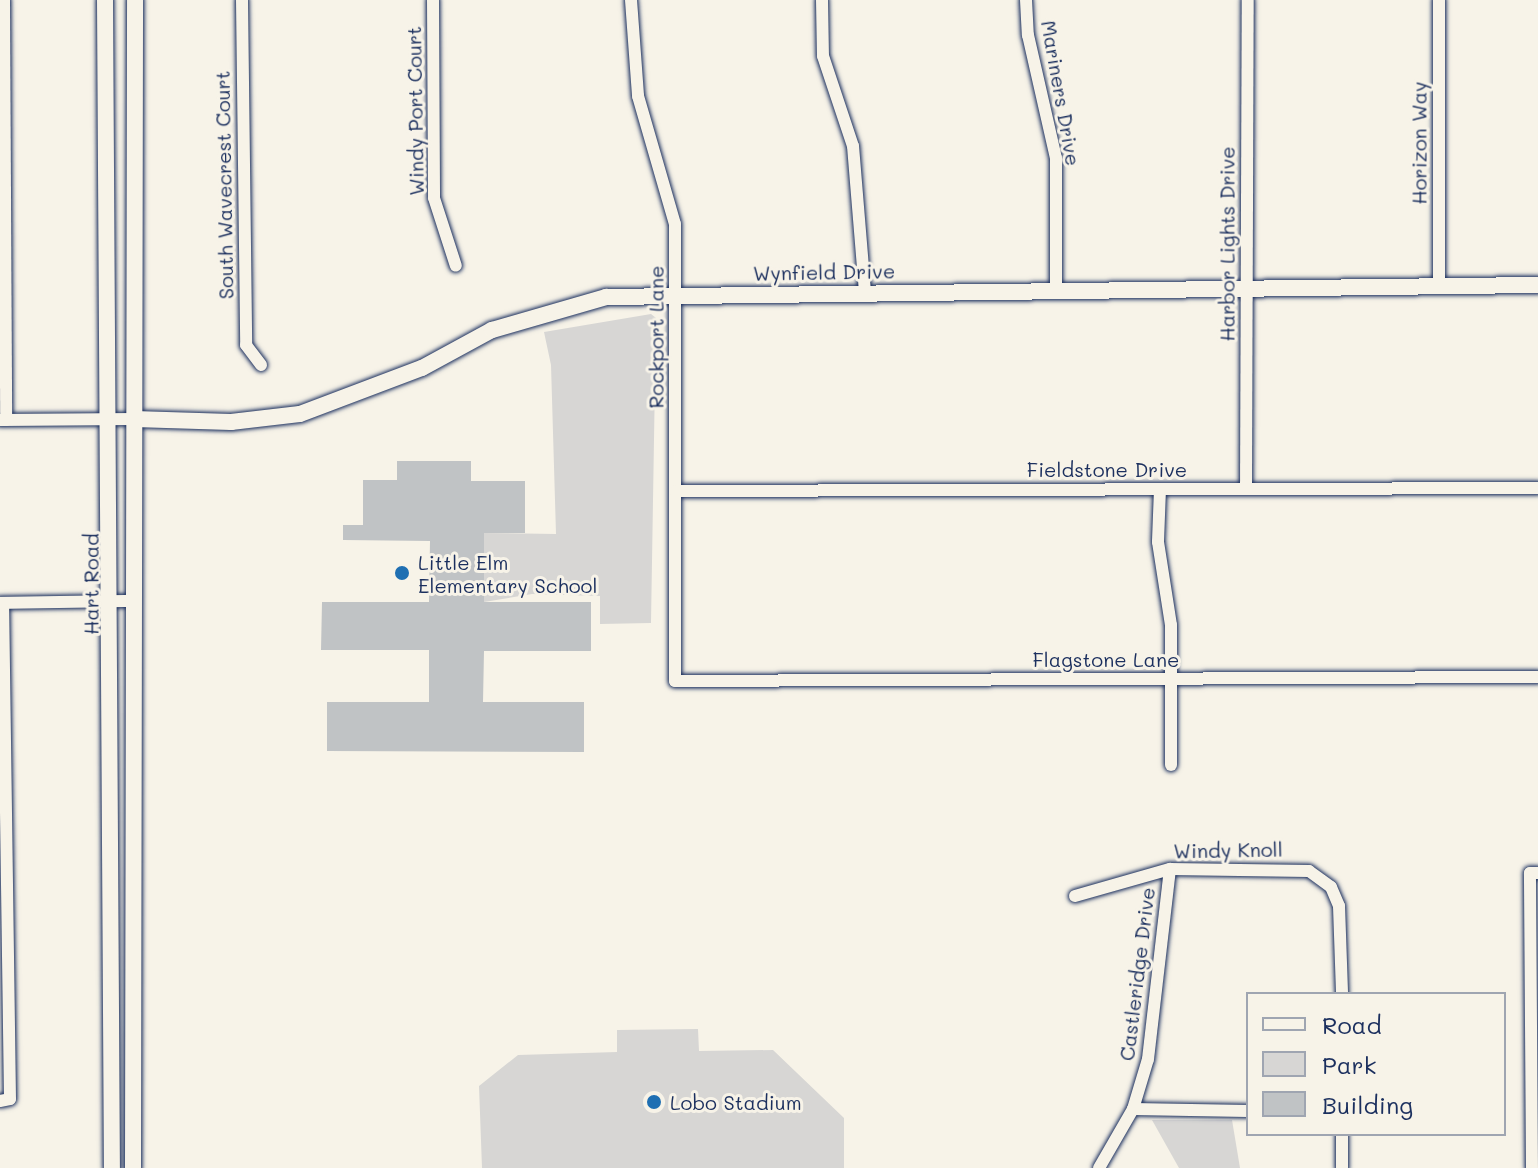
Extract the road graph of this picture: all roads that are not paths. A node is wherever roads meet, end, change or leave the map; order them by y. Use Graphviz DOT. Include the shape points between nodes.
graph roads {
  1 [pos="4,0"];
  2 [pos="105,0"];
  3 [pos="135,0"];
  4 [pos="242,0"];
  5 [pos="433,0"];
  6 [pos="631,0"];
  7 [pos="822,0"];
  8 [pos="1026,0"];
  9 [pos="1248,0"];
  10 [pos="1439,0"];
  11 [pos="2,68"];
  12 [pos="2,243"];
  13 [pos="456,266"];
  14 [pos="1538,285"];
  15 [pos="1439,286"];
  16 [pos="1247,288"];
  17 [pos="1056,290"];
  18 [pos="865,292"];
  19 [pos="677,294"];
  20 [pos="261,365"];
  21 [pos="109,418"];
  22 [pos="134,419"];
  23 [pos="3,420"];
  24 [pos="1538,488"];
  25 [pos="1160,489"];
  26 [pos="1246,489"];
  27 [pos="676,491"];
  28 [pos="112,600"];
  29 [pos="134,601"];
  30 [pos="1,603"];
  31 [pos="1538,677"];
  32 [pos="1172,679"];
  33 [pos="675,681"];
  34 [pos="1171,765"];
  35 [pos="1170,869"];
  36 [pos="1534,873"];
  37 [pos="1075,896"];
  38 [pos="112,934"];
  39 [pos="133,934"];
  40 [pos="1342,992"];
  41 [pos="1534,1065"];
  42 [pos="5,1100"];
  43 [pos="1133,1109"];
  44 [pos="1246,1111"];
  45 [pos="1342,1136"];
  46 [pos="112,1168"];
  47 [pos="133,1168"];
  48 [pos="1099,1168"];
  49 [pos="1342,1168"];
  50 [pos="1532,1168"];
  1 -- 11 [label="street"];
  2 -- 21 [label="street, Hart Road"];
  3 -- 22 [label="street"];
  4 -- 20 [label="street, South Wavecrest Court" via="246,345"];
  5 -- 13 [label="street, Windy Port Court" via="434,198"];
  6 -- 19 [label="street, Rockport Lane" via="638,96 675,224"];
  7 -- 18 [label="street" via="823,56 853,146"];
  8 -- 17 [label="street, Mariners Drive" via="1028,35 1056,158"];
  9 -- 16 [label="street, Harbor Lights Drive"];
  10 -- 15 [label="street, Horizon Way"];
  11 -- 12 [label="street"];
  12 -- 23 [label="street"];
  14 -- 15 [label="street, Wynfield Drive"];
  15 -- 16 [label="street, Wynfield Drive"];
  16 -- 17 [label="street, Wynfield Drive"];
  16 -- 26 [label="street, Harbor Lights Drive"];
  17 -- 18 [label="street, Wynfield Drive"];
  18 -- 19 [label="street, Wynfield Drive"];
  19 -- 22 [label="street, Wynfield Drive" via="606,297 543,310 363,393 300,414 231,422"];
  19 -- 27 [label="street, Rockport Lane"];
  21 -- 22 [label="street"];
  21 -- 23 [label="street"];
  21 -- 28 [label="street, Hart Road"];
  22 -- 29 [label="street"];
  24 -- 26 [label="street, Fieldstone Drive"];
  25 -- 26 [label="street, Fieldstone Drive"];
  25 -- 27 [label="street, Fieldstone Drive"];
  25 -- 32 [label="street"];
  27 -- 33 [label="street, Rockport Lane"];
  28 -- 29 [label="street"];
  28 -- 30 [label="street"];
  28 -- 38 [label="street, Hart Road"];
  29 -- 39 [label="street"];
  30 -- 42 [label="street"];
  31 -- 32 [label="street, Flagstone Lane"];
  32 -- 33 [label="street, Flagstone Lane"];
  32 -- 34 [label="street"];
  35 -- 37 [label="street, Windy Knoll"];
  35 -- 40 [label="street, Windy Knoll" via="1301,869 1331,887 1340,917"];
  35 -- 43 [label="street, Castleridge Drive" via="1151,1041"];
  36 -- 41 [label="street"];
  38 -- 39 [label="street"];
  38 -- 46 [label="street, Hart Road"];
  39 -- 47 [label="street"];
  41 -- 50 [label="street"];
  43 -- 44 [label="street"];
  43 -- 48 [label="street, Castleridge Drive"];
  45 -- 49 [label="street"];
}
